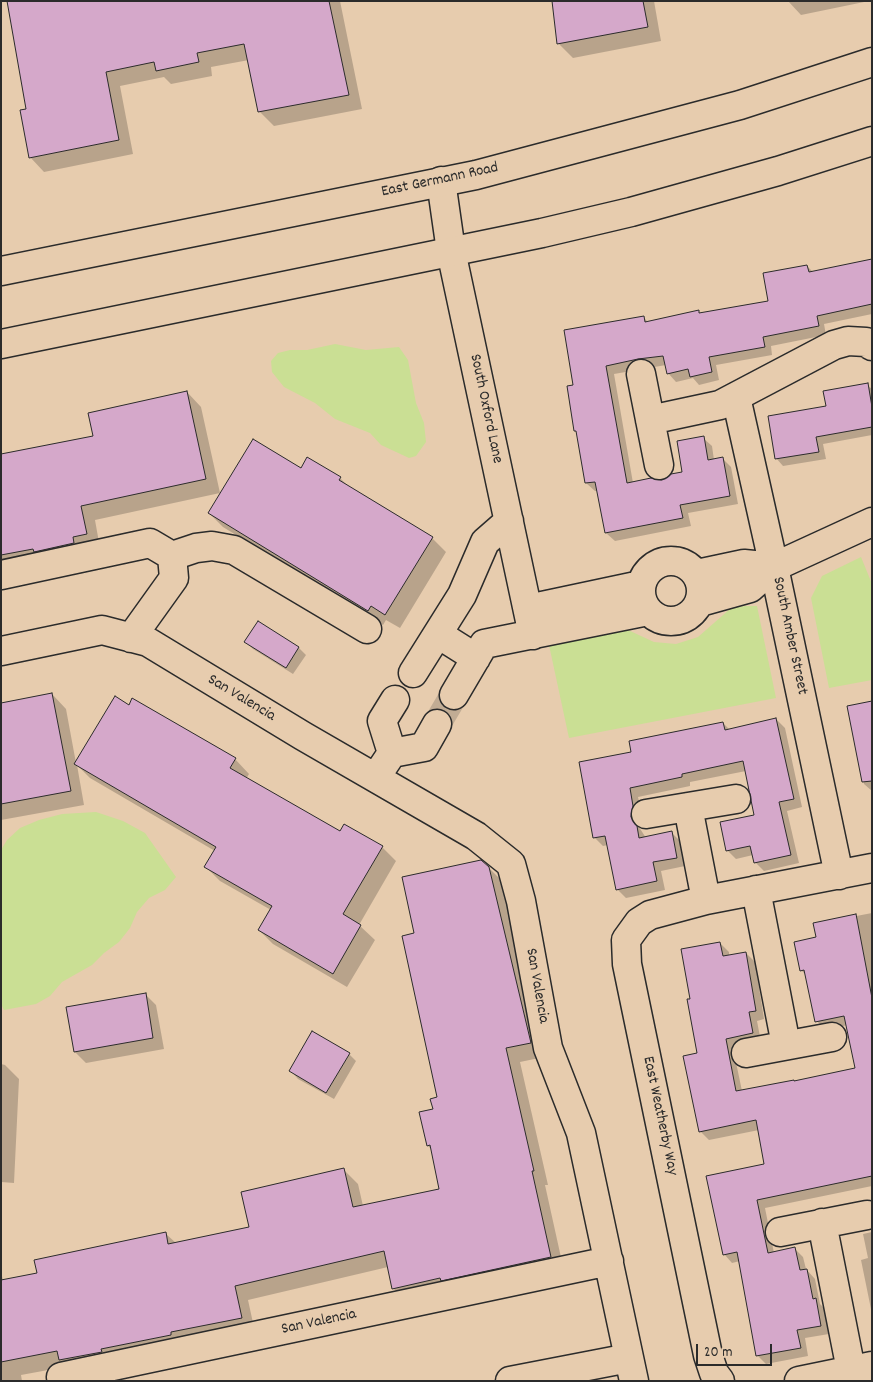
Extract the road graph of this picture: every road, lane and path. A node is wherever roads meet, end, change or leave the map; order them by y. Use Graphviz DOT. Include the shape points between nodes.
graph roads {
  1 [pos="872,62"];
  2 [pos="872,141"];
  3 [pos="441,181"];
  4 [pos="451,250"];
  5 [pos="1,271"];
  6 [pos="870,343"];
  7 [pos="1,344"];
  8 [pos="641,374"];
  9 [pos="736,397"];
  10 [pos="650,420"];
  11 [pos="659,465"];
  12 [pos="510,521"];
  13 [pos="872,522"];
  14 [pos="172,556"];
  15 [pos="774,567"];
  16 [pos="697,574"];
  17 [pos="1,575"];
  18 [pos="645,598"];
  19 [pos="700,602"];
  20 [pos="528,609"];
  21 [pos="367,629"];
  22 [pos="438,634"];
  23 [pos="533,635"];
  24 [pos="130,638"];
  25 [pos="1,652"];
  26 [pos="476,658"];
  27 [pos="413,673"];
  28 [pos="454,695"];
  29 [pos="395,700"];
  30 [pos="437,724"];
  31 [pos="392,753"];
  32 [pos="376,777"];
  33 [pos="736,799"];
  34 [pos="688,807"];
  35 [pos="646,814"];
  36 [pos="872,868"];
  37 [pos="839,875"];
  38 [pos="756,890"];
  39 [pos="706,900"];
  40 [pos="832,1036"];
  41 [pos="786,1045"];
  42 [pos="746,1053"];
  43 [pos="867,1214"];
  44 [pos="822,1223"];
  45 [pos="780,1232"];
  46 [pos="610,1261"];
  47 [pos="861,1368"];
  48 [pos="631,1370"];
  49 [pos="810,1380"];
  50 [pos="62,1381"];
  51 [pos="510,1381"];
  52 [pos="720,1381"];
  1 -- 3 [label="street, East Germann Road" via="740,105 476,175"];
  2 -- 4 [label="street" via="631,212"];
  3 -- 4 [label="street, South Oxford Lane"];
  3 -- 5 [label="street, East Germann Road"];
  4 -- 7 [label="street"];
  4 -- 12 [label="street, South Oxford Lane"];
  6 -- 9 [label="street" via="848,341 834,345"];
  8 -- 10 [label="street"];
  9 -- 10 [label="street" via="720,405"];
  9 -- 15 [label="street, South Amber Street"];
  10 -- 11 [label="street"];
  12 -- 20 [label="street, South Oxford Lane"];
  12 -- 22 [label="street" via="485,542 462,595"];
  13 -- 15 [label="street"];
  14 -- 17 [label="street" via="150,543"];
  14 -- 21 [label="street" via="212,546 234,550"];
  14 -- 24 [label="street" via="174,578"];
  15 -- 16 [label="street" via="744,564"];
  15 -- 19 [label="street" via="750,588"];
  15 -- 37 [label="street, South Amber Street"];
  16 -- 18 [label="street" via="681,562 661,563 645,576"];
  16 -- 19 [label="street" via="701,583"];
  18 -- 19 [label="street" via="666,621 677,621 694,611"];
  18 -- 20 [label="street"];
  18 -- 23 [label="street"];
  20 -- 23 [label="street, South Oxford Lane"];
  22 -- 26 [label="street"];
  22 -- 27 [label="street"];
  23 -- 26 [label="street" via="484,644"];
  24 -- 25 [label="street, San Valencia" via="102,630"];
  24 -- 32 [label="street, San Valencia" via="148,642"];
  26 -- 28 [label="street"];
  29 -- 31 [label="street" via="382,721"];
  30 -- 31 [label="street" via="424,748"];
  31 -- 32 [label="street"];
  32 -- 46 [label="street, San Valencia" via="476,836 511,864 521,901 548,1048 581,1132"];
  33 -- 34 [label="street"];
  34 -- 35 [label="street"];
  34 -- 39 [label="street"];
  36 -- 37 [label="street, East Weatherby Way"];
  37 -- 38 [label="street, East Weatherby Way"];
  38 -- 39 [label="street, East Weatherby Way"];
  38 -- 41 [label="street"];
  39 -- 52 [label="street, East Weatherby Way" via="650,915 639,922 626,940 628,964 708,1355"];
  40 -- 41 [label="street"];
  41 -- 42 [label="street"];
  43 -- 44 [label="street"];
  44 -- 45 [label="street"];
  44 -- 47 [label="street"];
  46 -- 48 [label="street, San Valencia"];
  46 -- 50 [label="street, San Valencia" via="62,1377"];
  47 -- 49 [label="street"];
  48 -- 51 [label="street, San Valencia"];
}
